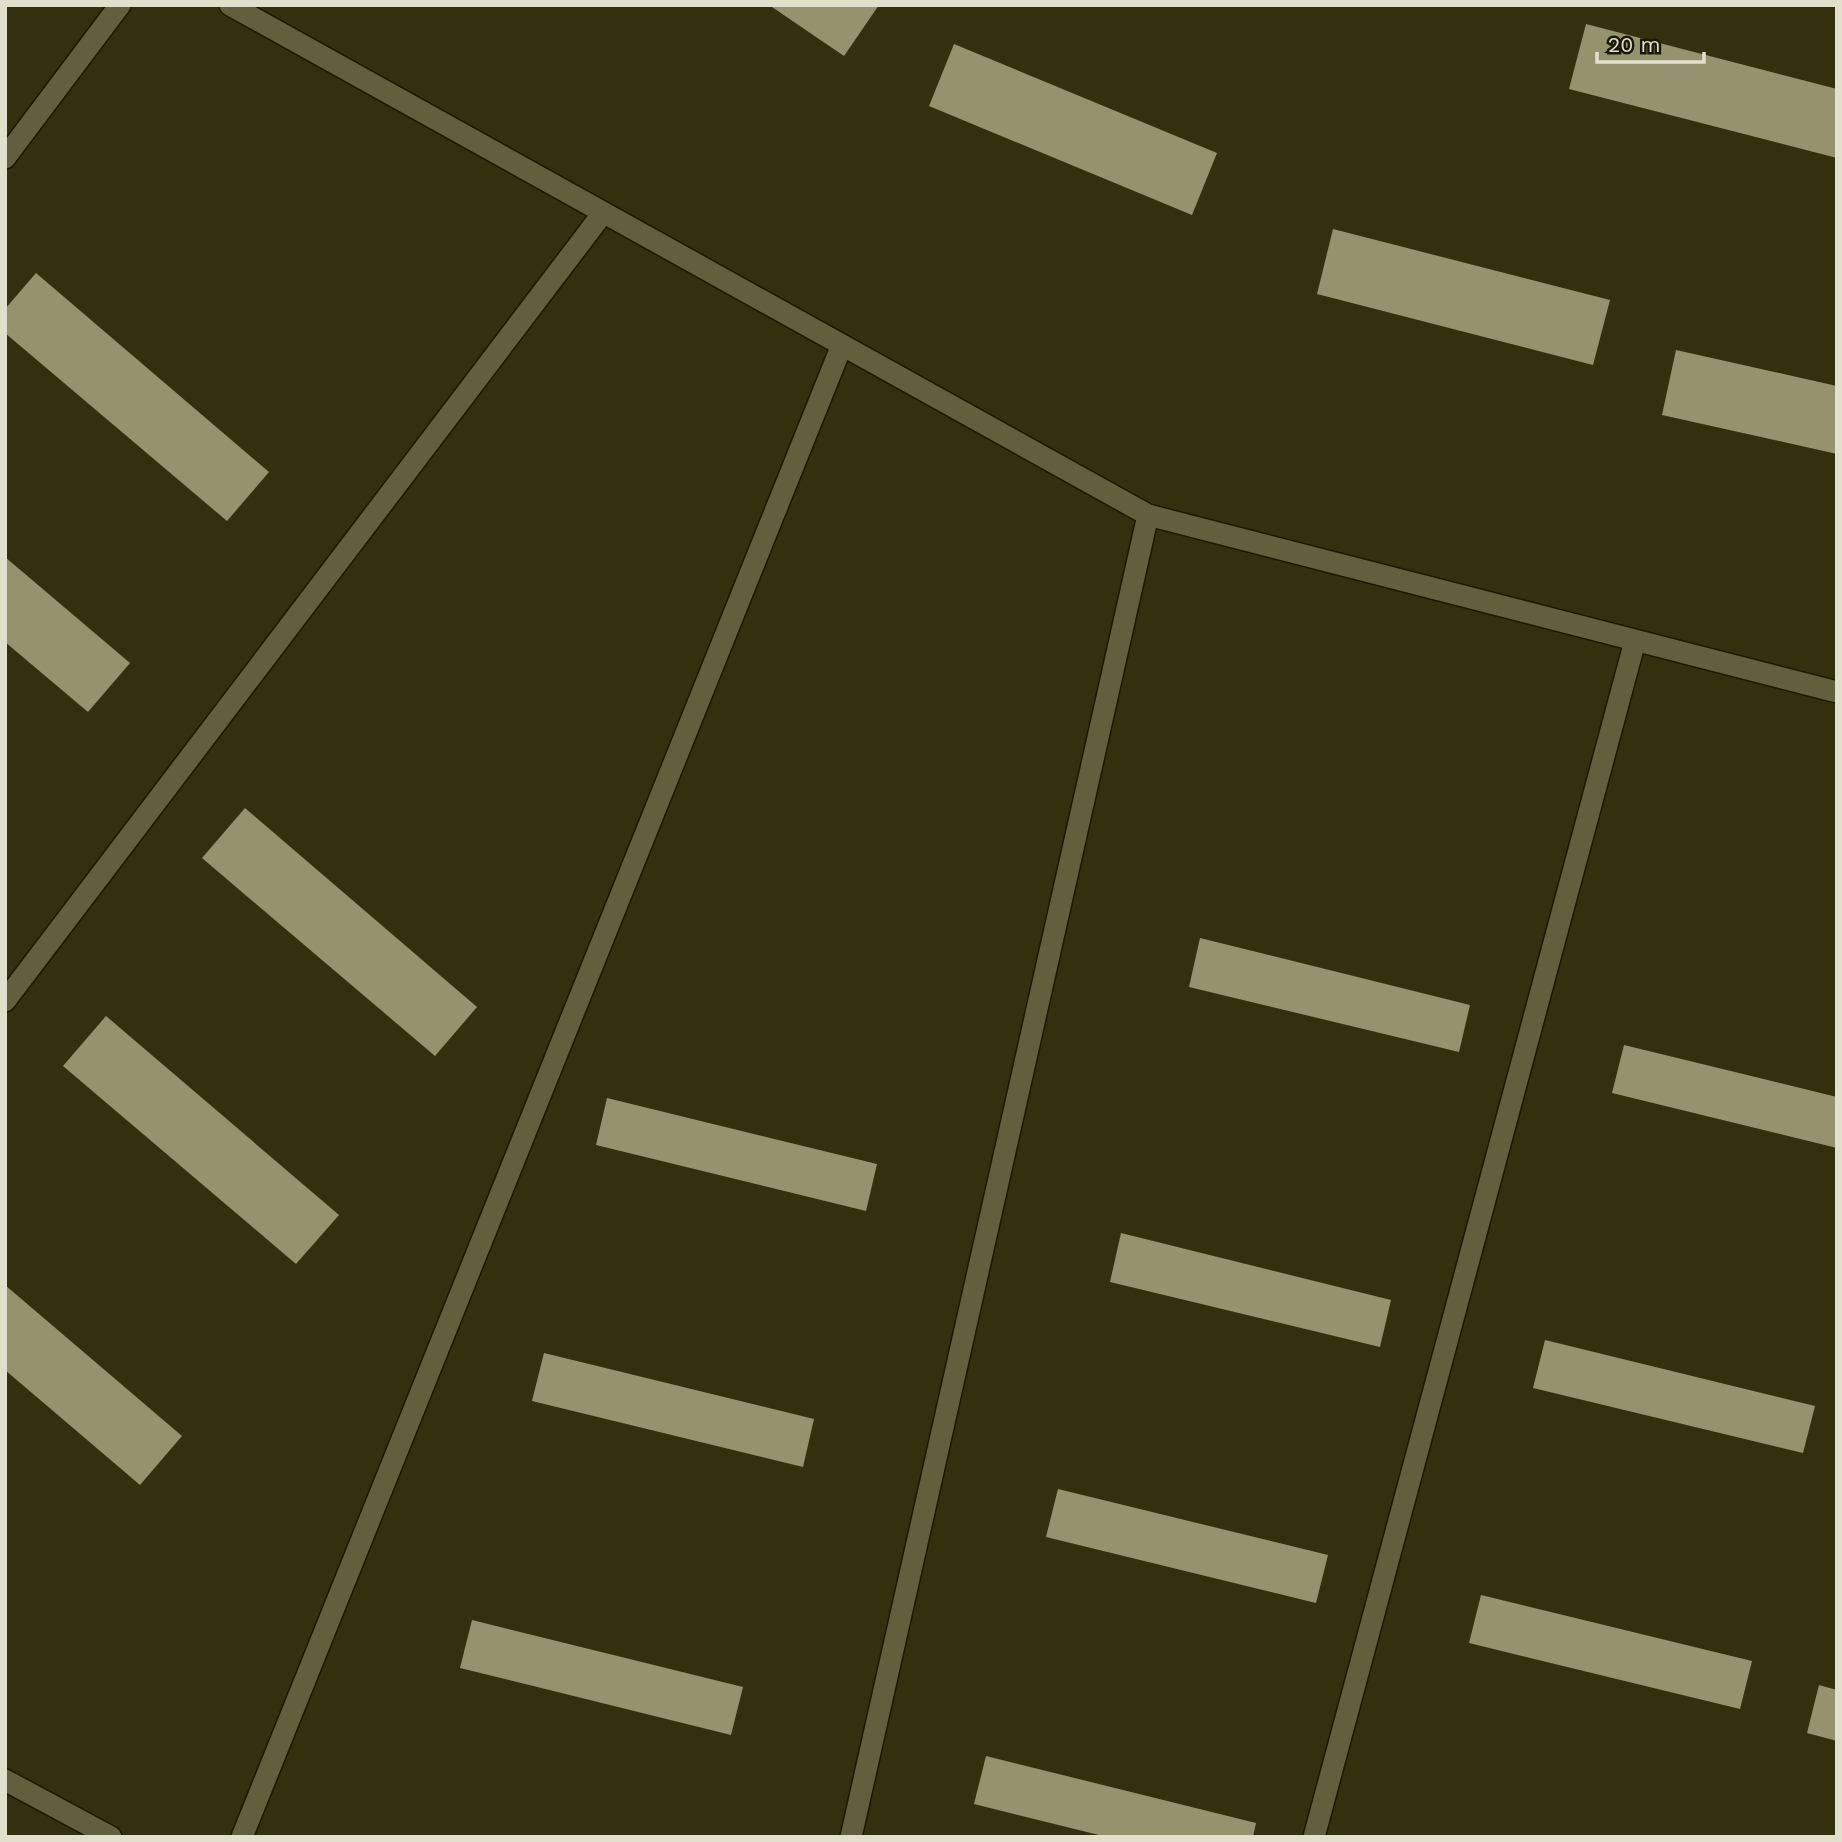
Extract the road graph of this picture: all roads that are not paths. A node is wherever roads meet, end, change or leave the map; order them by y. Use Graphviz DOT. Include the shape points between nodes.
graph roads {
  1 [pos="120,5"];
  2 [pos="230,5"];
  3 [pos="5,158"];
  4 [pos="603,213"];
  5 [pos="842,345"];
  6 [pos="1147,515"];
  7 [pos="1635,640"];
  8 [pos="1837,692"];
  9 [pos="5,1001"];
  10 [pos="5,1780"];
  11 [pos="111,1837"];
  12 [pos="242,1837"];
  13 [pos="851,1837"];
  14 [pos="1314,1837"];
  1 -- 3 [label="street"];
  2 -- 4 [label="street"];
  4 -- 5 [label="street"];
  4 -- 9 [label="street"];
  5 -- 6 [label="street"];
  5 -- 12 [label="street"];
  6 -- 7 [label="street"];
  6 -- 13 [label="street"];
  7 -- 8 [label="street"];
  7 -- 14 [label="street"];
  10 -- 11 [label="street"];
}
